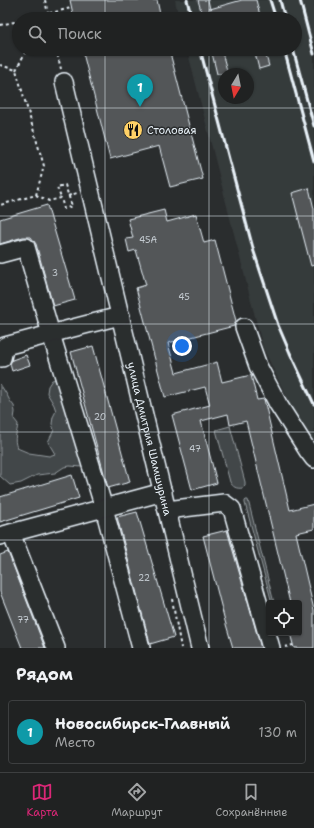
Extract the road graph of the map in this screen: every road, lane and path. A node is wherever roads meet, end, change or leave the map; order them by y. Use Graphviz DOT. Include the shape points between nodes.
graph roads {
  1 [pos="45,0"];
  2 [pos="72,8"];
  3 [pos="47,12"];
  4 [pos="55,12"];
  5 [pos="12,21"];
  6 [pos="0,24"];
  7 [pos="23,56"];
  8 [pos="58,56"];
  9 [pos="0,64"];
  10 [pos="16,70"];
  11 [pos="64,82"];
  12 [pos="36,195"];
  13 [pos="61,198"];
  14 [pos="0,205"];
  15 [pos="0,254"];
  16 [pos="121,316"];
  17 [pos="244,328"];
  18 [pos="51,334"];
  19 [pos="2,349"];
  20 [pos="314,459"];
  21 [pos="163,492"];
  22 [pos="104,508"];
  23 [pos="167,510"];
  24 [pos="5,534"];
  25 [pos="293,645"];
  26 [pos="56,648"];
  27 [pos="141,648"];
  28 [pos="200,648"];
  29 [pos="271,648"];
  30 [pos="282,648"];
  1 -- 3 [label="path"];
  2 -- 4 [label="path"];
  5 -- 6 [label="path"];
  7 -- 10 [label="path"];
  8 -- 11 [label="path"];
  9 -- 10 [label="path"];
  10 -- 12 [label="path" via="44,166"];
  11 -- 16 [label="street, улица Дмитрия Шамшурина"];
  12 -- 13 [label="path" via="48,201"];
  12 -- 14 [label="path"];
  13 -- 13 [label="path" via="64,209 72,206 65,185 57,187"];
  15 -- 18 [label="street" via="26,247"];
  16 -- 18 [label="street"];
  16 -- 21 [label="street, улица Дмитрия Шамшурина"];
  17 -- 20 [label="street" via="258,366 278,404"];
  18 -- 19 [label="street"];
  18 -- 22 [label="street"];
  21 -- 22 [label="street"];
  21 -- 23 [label="street, улица Дмитрия Шамшурина"];
  22 -- 24 [label="street"];
  22 -- 27 [label="street"];
  23 -- 28 [label="street, улица Дмитрия Шамшурина"];
  23 -- 29 [label="street" via="224,503 232,509"];
  24 -- 26 [label="street"];
  25 -- 30 [label="path"];
}
